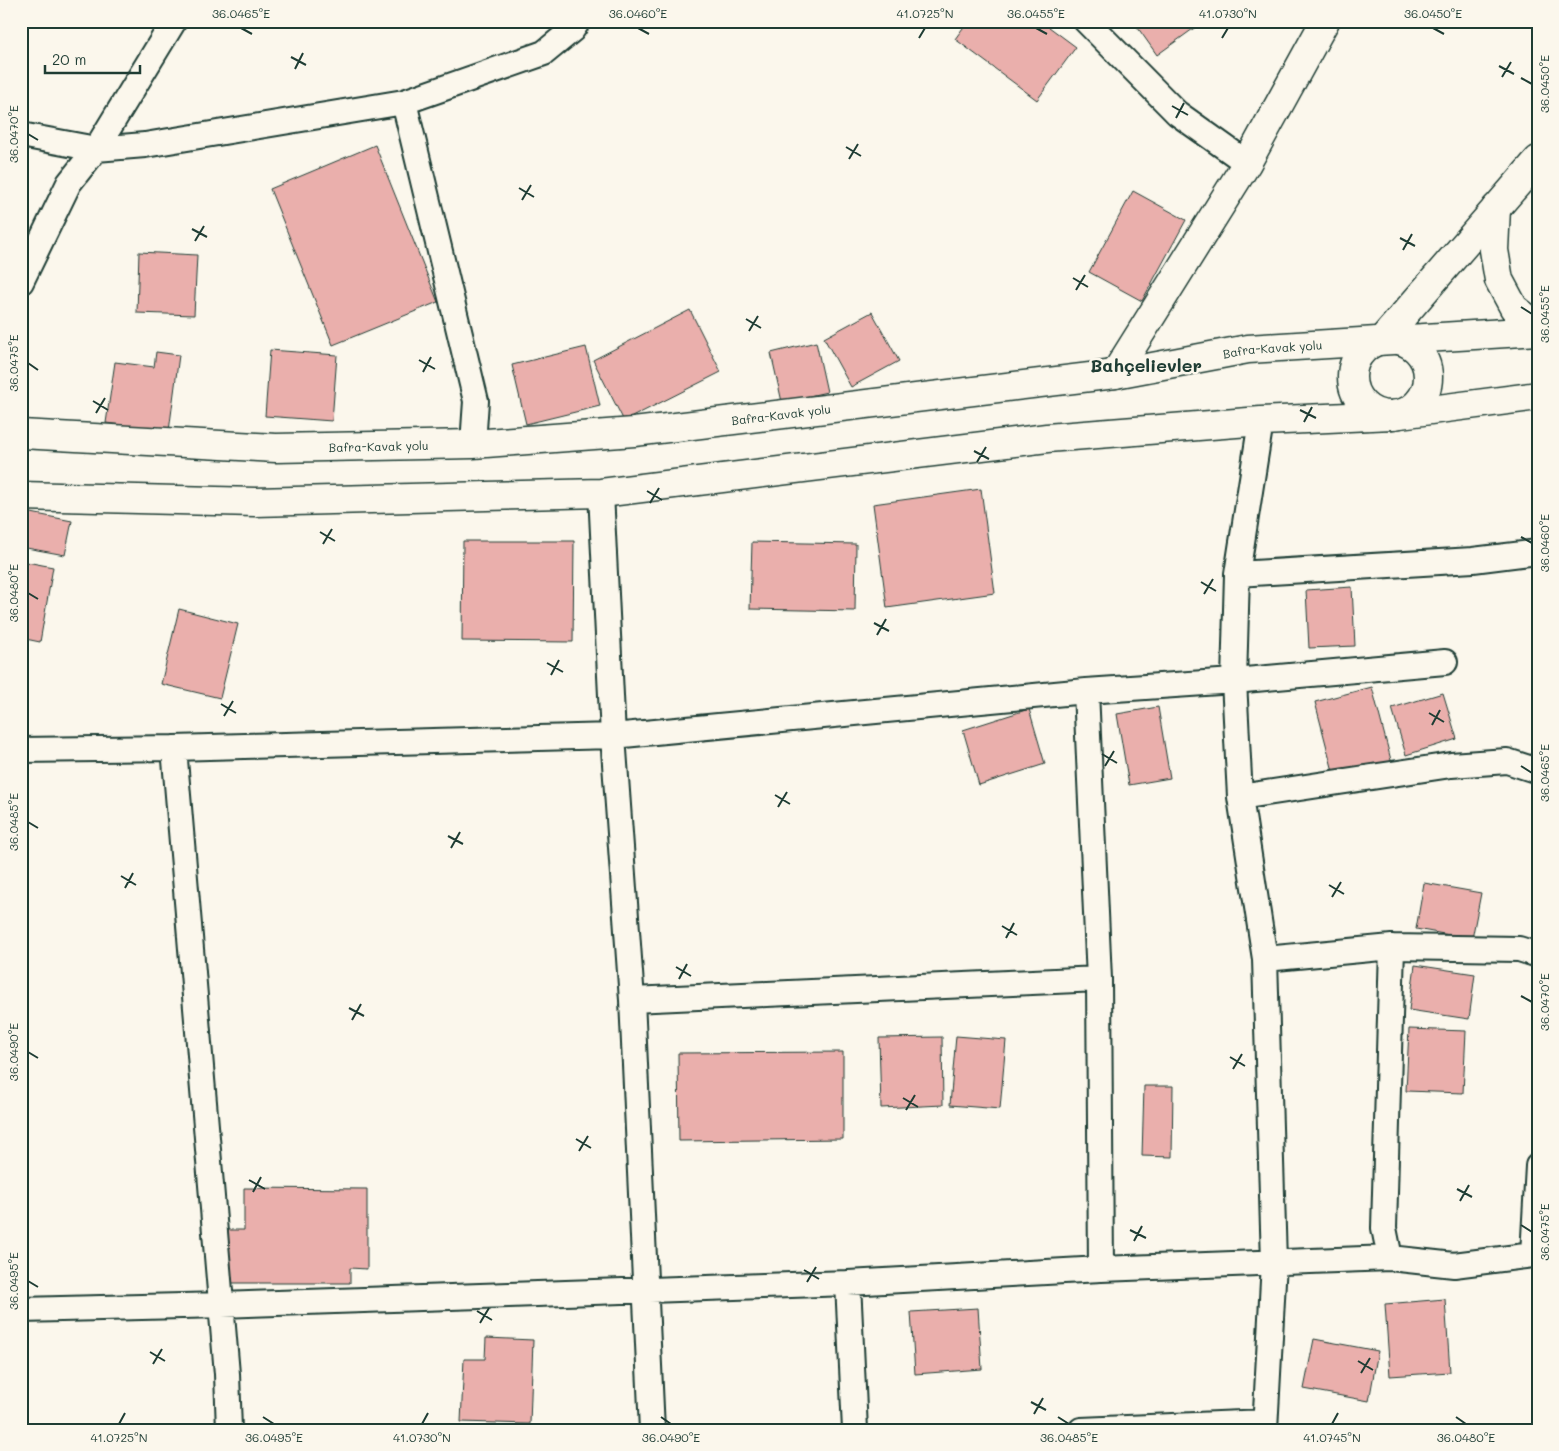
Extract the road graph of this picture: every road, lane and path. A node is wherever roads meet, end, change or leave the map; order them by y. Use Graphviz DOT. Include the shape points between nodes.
graph roads {
  1 [pos="174,21"];
  2 [pos="578,21"];
  3 [pos="1086,21"];
  4 [pos="1325,21"];
  5 [pos="404,102"];
  6 [pos="21,135"];
  7 [pos="96,149"];
  8 [pos="1538,160"];
  9 [pos="1247,163"];
  10 [pos="1496,208"];
  11 [pos="21,282"];
  12 [pos="1538,329"];
  13 [pos="1382,340"];
  14 [pos="1115,374"];
  15 [pos="1538,396"];
  16 [pos="1392,415"];
  17 [pos="1261,421"];
  18 [pos="21,434"];
  19 [pos="473,444"];
  20 [pos="601,493"];
  21 [pos="21,496"];
  22 [pos="1538,552"];
  23 [pos="1237,574"];
  24 [pos="1445,662"];
  25 [pos="1234,681"];
  26 [pos="1086,691"];
  27 [pos="613,736"];
  28 [pos="174,748"];
  29 [pos="21,750"];
  30 [pos="1538,771"];
  31 [pos="1240,797"];
  32 [pos="1392,947"];
  33 [pos="1538,955"];
  34 [pos="1264,959"];
  35 [pos="1099,979"];
  36 [pos="632,1000"];
  37 [pos="1538,1166"];
  38 [pos="1536,1255"];
  39 [pos="1390,1258"];
  40 [pos="1274,1262"];
  41 [pos="1102,1269"];
  42 [pos="848,1282"];
  43 [pos="646,1289"];
  44 [pos="222,1305"];
  45 [pos="21,1310"];
  46 [pos="1265,1426"];
  47 [pos="229,1430"];
  48 [pos="652,1430"];
  49 [pos="855,1430"];
  50 [pos="1081,1430"];
  1 -- 7 [label="street"];
  2 -- 5 [label="street" via="544,53"];
  3 -- 9 [label="street" via="1177,113"];
  4 -- 9 [label="main road"];
  5 -- 7 [label="street" via="145,145"];
  5 -- 19 [label="street" via="476,401"];
  6 -- 7 [label="street"];
  7 -- 11 [label="street" via="69,183"];
  8 -- 10 [label="main road"];
  9 -- 14 [label="main road"];
  10 -- 12 [label="main road" via="1494,250 1500,280 1514,308"];
  10 -- 13 [label="main road"];
  12 -- 13 [label="main road, Bafra-Kavak yolu"];
  13 -- 14 [label="main road, Bafra-Kavak yolu" via="1248,349"];
  13 -- 16 [label="main road" via="1370,344 1360,353 1351,376 1358,400 1368,409"];
  13 -- 16 [label="main road" via="1395,339 1407,343 1424,360 1428,371 1423,395 1416,406 1405,413"];
  14 -- 19 [label="main road, Bafra-Kavak yolu" via="634,432"];
  15 -- 16 [label="main road"];
  16 -- 17 [label="main road"];
  17 -- 20 [label="main road" via="1046,438"];
  17 -- 23 [label="street"];
  18 -- 19 [label="main road, Bafra-Kavak yolu" via="276,448"];
  20 -- 21 [label="main road" via="255,502"];
  20 -- 27 [label="street"];
  22 -- 23 [label="street" via="1473,560"];
  23 -- 25 [label="street"];
  24 -- 25 [label="street"];
  25 -- 26 [label="street"];
  25 -- 31 [label="street"];
  26 -- 27 [label="street"];
  26 -- 35 [label="street"];
  27 -- 28 [label="street"];
  27 -- 36 [label="street"];
  28 -- 29 [label="street"];
  28 -- 44 [label="street"];
  30 -- 31 [label="street" via="1507,762 1451,765"];
  31 -- 34 [label="street"];
  32 -- 33 [label="street" via="1519,949"];
  32 -- 34 [label="street"];
  32 -- 39 [label="street" via="1384,1228"];
  34 -- 40 [label="street"];
  35 -- 36 [label="street"];
  35 -- 41 [label="street"];
  36 -- 43 [label="street"];
  37 -- 38 [label="street"];
  38 -- 39 [label="street" via="1454,1265"];
  39 -- 40 [label="street"];
  40 -- 41 [label="street"];
  40 -- 46 [label="street"];
  41 -- 42 [label="street"];
  42 -- 43 [label="street"];
  42 -- 49 [label="street"];
  43 -- 44 [label="street"];
  43 -- 48 [label="street"];
  44 -- 45 [label="street"];
  44 -- 47 [label="street"];
  46 -- 50 [label="street"];
}
